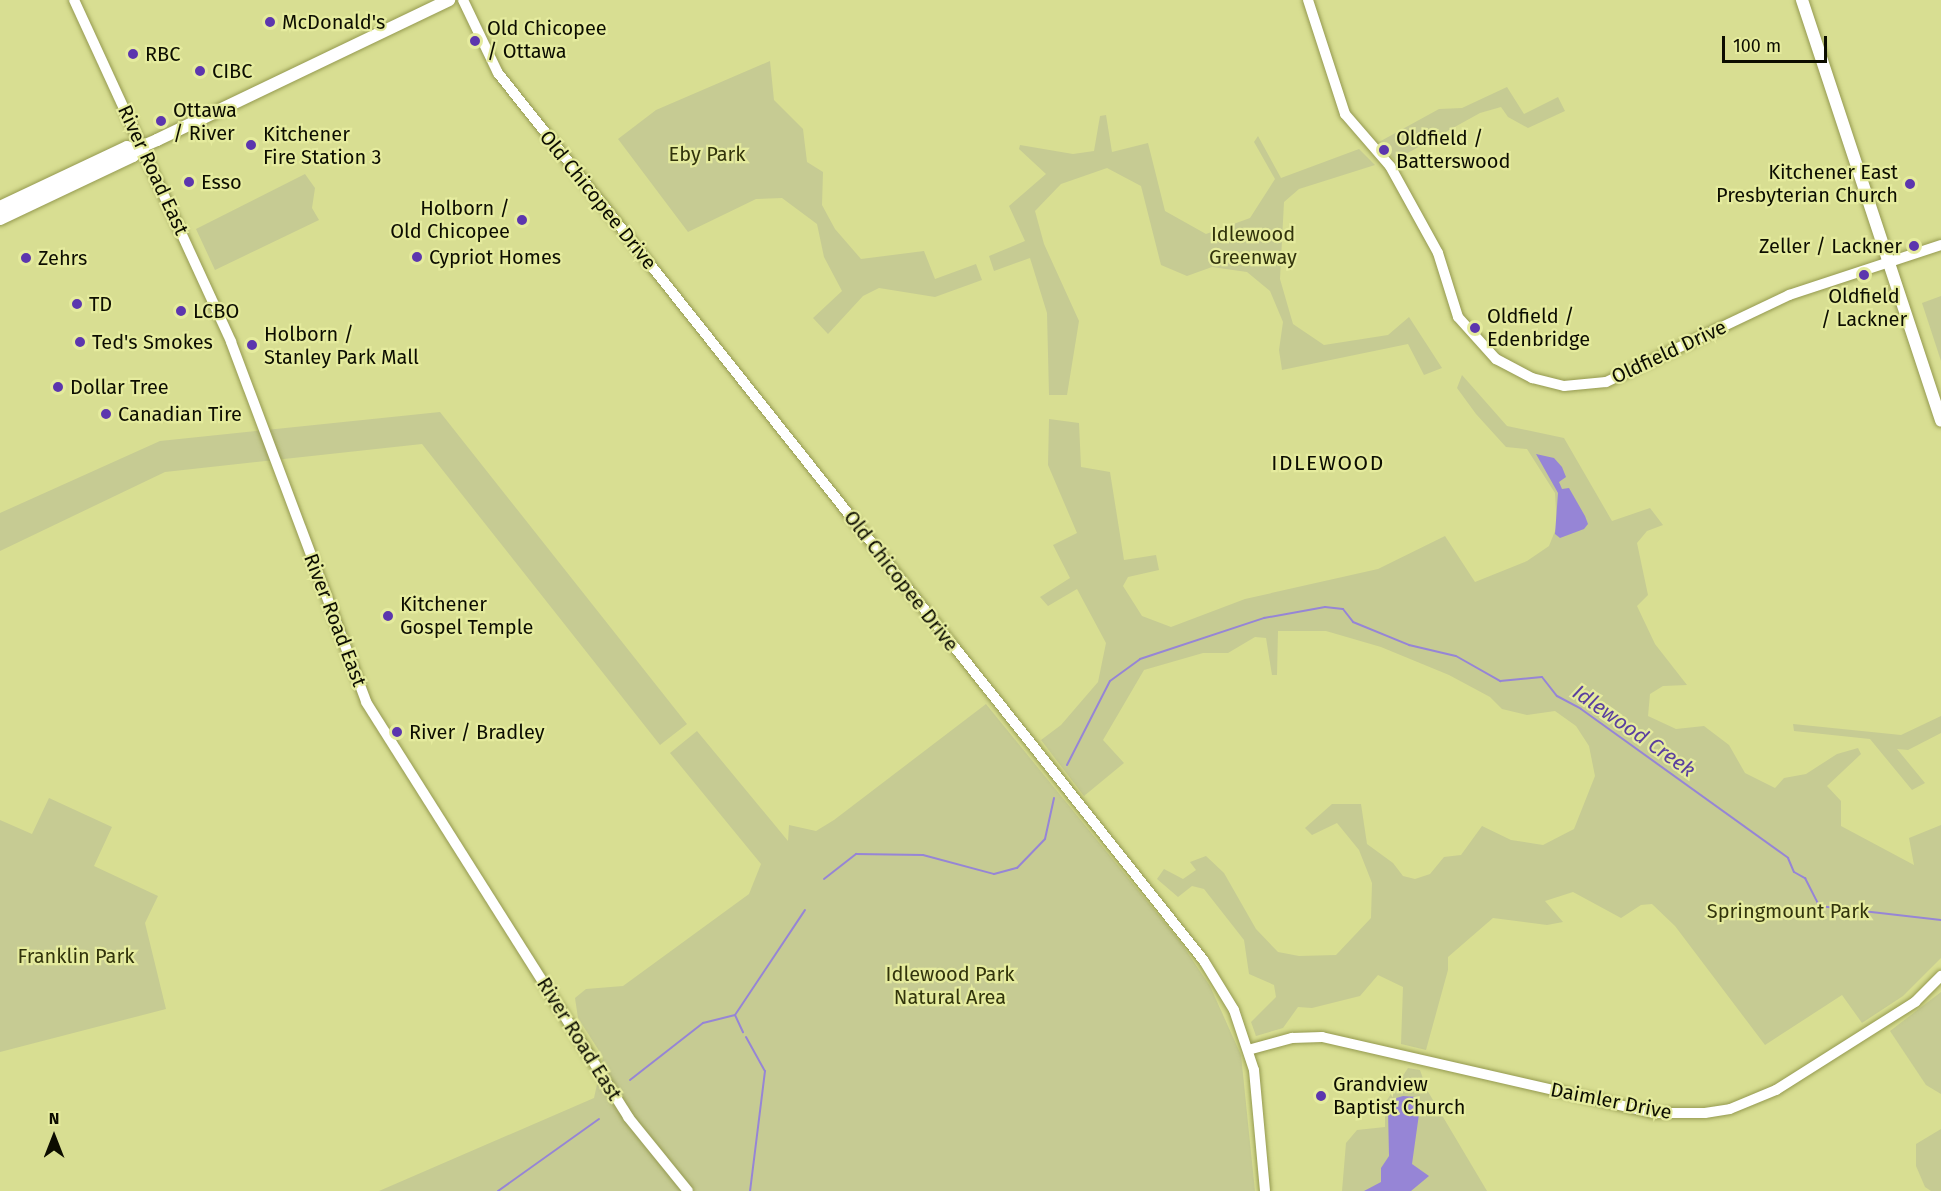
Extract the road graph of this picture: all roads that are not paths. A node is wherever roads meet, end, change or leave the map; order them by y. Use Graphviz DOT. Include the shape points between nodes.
graph roads {
  1 [pos="74,0"];
  2 [pos="449,0"];
  3 [pos="463,0"];
  4 [pos="1308,0"];
  5 [pos="1802,0"];
  6 [pos="139,148"];
  7 [pos="0,207"];
  8 [pos="0,219"];
  9 [pos="1941,245"];
  10 [pos="1888,262"];
  11 [pos="1941,422"];
  12 [pos="1941,976"];
  13 [pos="1248,1050"];
  14 [pos="688,1191"];
  15 [pos="1265,1191"];
  1 -- 6 [label="street, River Road East"];
  2 -- 6 [label="main road"];
  3 -- 13 [label="street, Old Chicopee Drive" via="498,73 1204,961 1234,1010"];
  4 -- 10 [label="street, Oldfield Drive" via="1345,114 1390,166 1438,253 1458,317 1481,346 1514,370 1564,386 1606,382 1789,295"];
  5 -- 10 [label="main road"];
  6 -- 7 [label="main road" via="127,147"];
  6 -- 8 [label="main road" via="133,156"];
  6 -- 14 [label="street, River Road East" via="237,357 366,702 628,1117"];
  9 -- 10 [label="street, Oldfield Drive"];
  10 -- 11 [label="main road"];
  12 -- 13 [label="street, Daimler Drive" via="1915,1002 1776,1090 1730,1109 1705,1113 1653,1113 1322,1037 1292,1038"];
  13 -- 15 [label="street, Old Chicopee Drive" via="1254,1071"];
}
